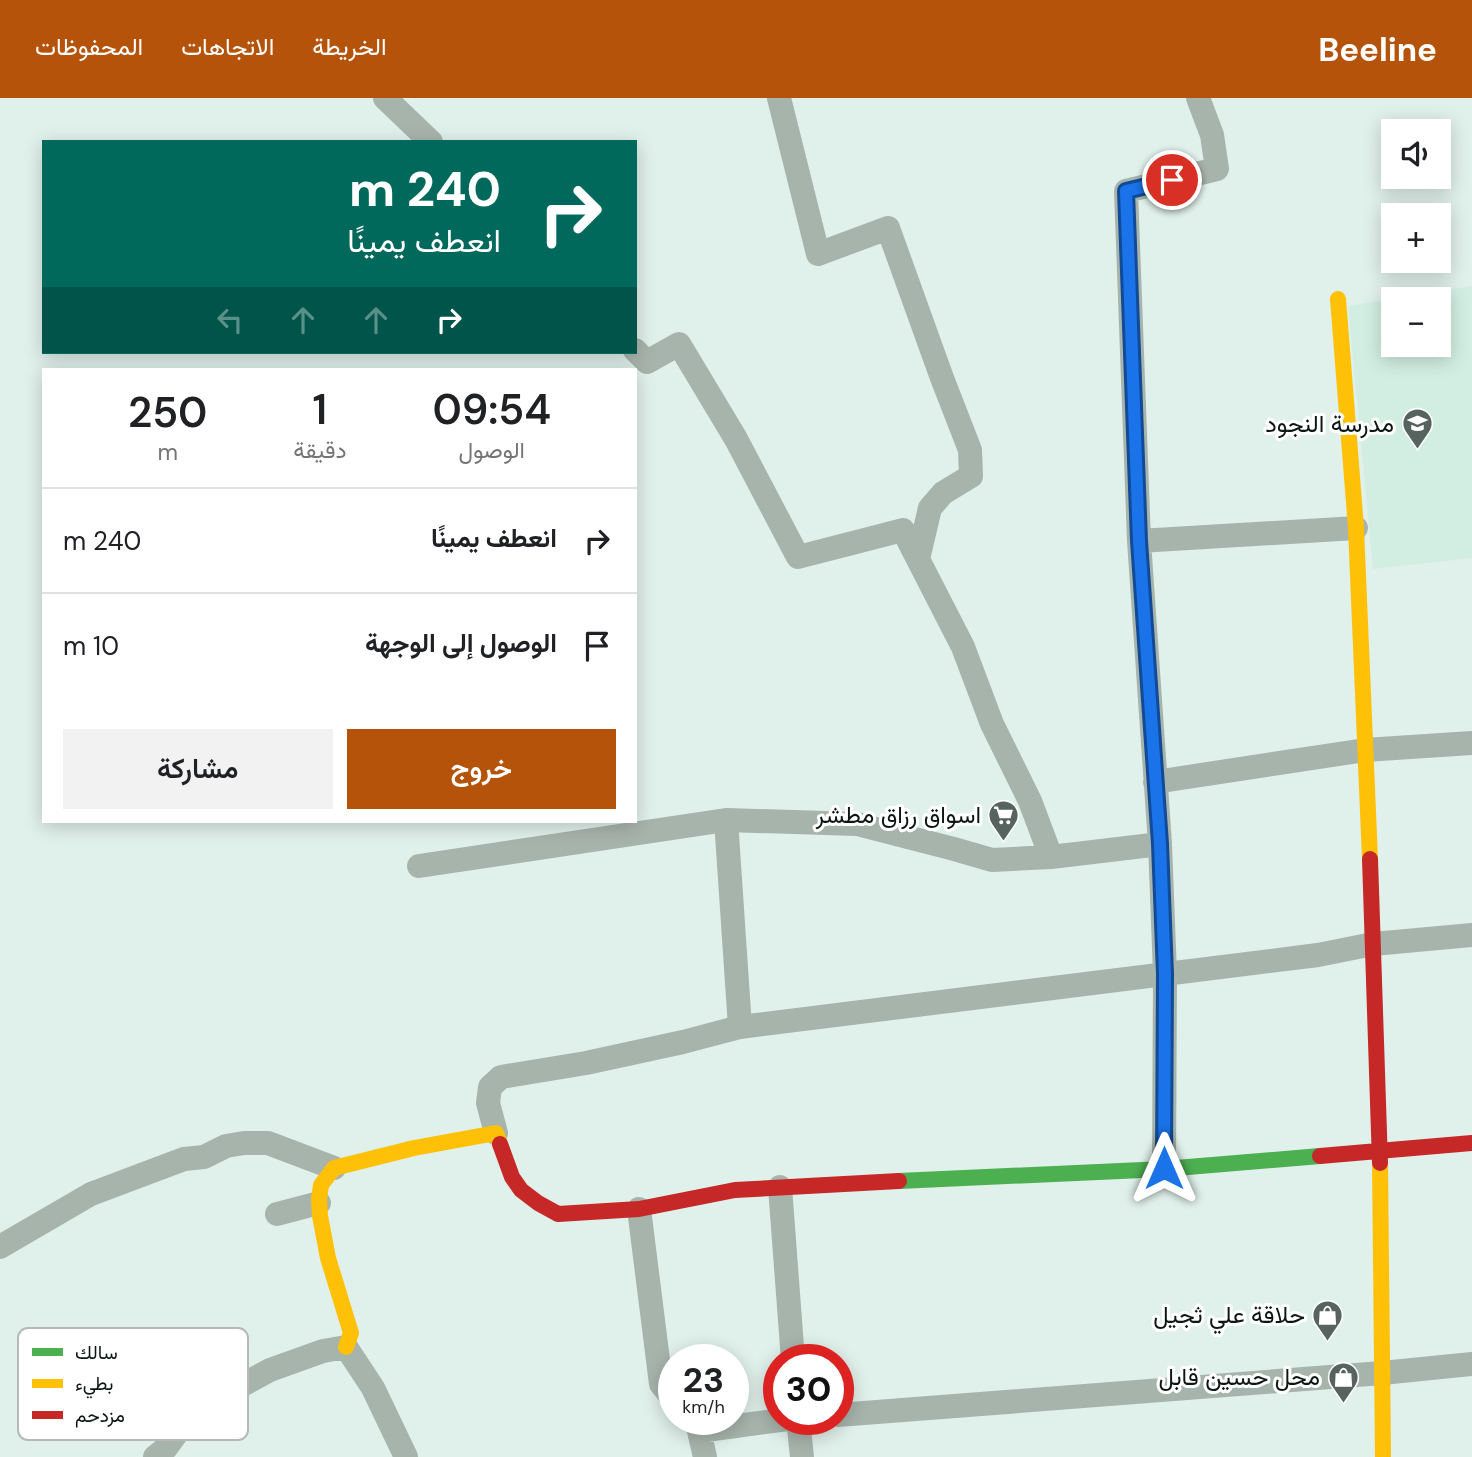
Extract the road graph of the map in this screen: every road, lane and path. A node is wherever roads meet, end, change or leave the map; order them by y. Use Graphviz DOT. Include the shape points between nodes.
graph roads {
  1 [pos="385,98"];
  2 [pos="779,98"];
  3 [pos="1198,98"];
  4 [pos="429,140"];
  5 [pos="1338,299"];
  6 [pos="637,352"];
  7 [pos="1356,528"];
  8 [pos="1139,541"];
  9 [pos="918,559"];
  10 [pos="1472,743"];
  11 [pos="1364,750"];
  12 [pos="1155,782"];
  13 [pos="726,820"];
  14 [pos="1160,844"];
  15 [pos="1051,857"];
  16 [pos="419,866"];
  17 [pos="1472,935"];
  18 [pos="1373,944"];
  19 [pos="1165,974"];
  20 [pos="740,1027"];
  21 [pos="496,1133"];
  22 [pos="1472,1143"];
  23 [pos="1380,1151"];
  24 [pos="334,1168"];
  25 [pos="1164,1168"];
  26 [pos="779,1187"];
  27 [pos="319,1203"];
  28 [pos="639,1209"];
  29 [pos="277,1214"];
  30 [pos="0,1247"];
  31 [pos="792,1344"];
  32 [pos="346,1347"];
  33 [pos="658,1360"];
  34 [pos="1472,1364"];
  35 [pos="1381,1373"];
  36 [pos="248,1382"];
  37 [pos="854,1414"];
  38 [pos="697,1435"];
  39 [pos="800,1435"];
  40 [pos="172,1440"];
  41 [pos="155,1457"];
  42 [pos="405,1457"];
  43 [pos="705,1457"];
  44 [pos="802,1457"];
  45 [pos="1383,1457"];
  1 -- 4 [label="street"];
  2 -- 9 [label="street" via="818,254 888,228 971,450 971,476 943,493 930,508"];
  3 -- 8 [label="street" via="1212,135 1217,169 1126,191"];
  5 -- 7 [label="street"];
  6 -- 9 [label="street" via="647,362 680,344 798,557 903,530"];
  7 -- 8 [label="street"];
  7 -- 11 [label="street"];
  8 -- 12 [label="street"];
  9 -- 15 [label="street" via="963,647"];
  10 -- 11 [label="street"];
  11 -- 12 [label="street"];
  11 -- 18 [label="street"];
  12 -- 14 [label="street"];
  13 -- 15 [label="street" via="858,824 992,860"];
  13 -- 16 [label="street"];
  13 -- 20 [label="street"];
  14 -- 15 [label="street"];
  14 -- 19 [label="street"];
  17 -- 18 [label="street"];
  18 -- 19 [label="street"];
  18 -- 23 [label="street"];
  19 -- 20 [label="street"];
  19 -- 25 [label="street"];
  20 -- 21 [label="street" via="586,1063 501,1077 489,1087"];
  21 -- 24 [label="street"];
  21 -- 28 [label="street" via="521,1190 558,1214"];
  22 -- 23 [label="street"];
  23 -- 25 [label="street"];
  23 -- 35 [label="street"];
  24 -- 27 [label="street" via="322,1184"];
  24 -- 30 [label="street" via="268,1143 226,1146 92,1194"];
  25 -- 26 [label="street"];
  26 -- 28 [label="street" via="735,1190"];
  26 -- 31 [label="street"];
  27 -- 29 [label="street"];
  27 -- 32 [label="street" via="320,1223 351,1333"];
  28 -- 33 [label="street"];
  32 -- 36 [label="street" via="323,1351"];
  32 -- 42 [label="street" via="373,1388"];
  34 -- 35 [label="street"];
  35 -- 37 [label="street"];
  35 -- 45 [label="street"];
  38 -- 43 [label="street"];
  39 -- 44 [label="street"];
  40 -- 41 [label="street"];
}
